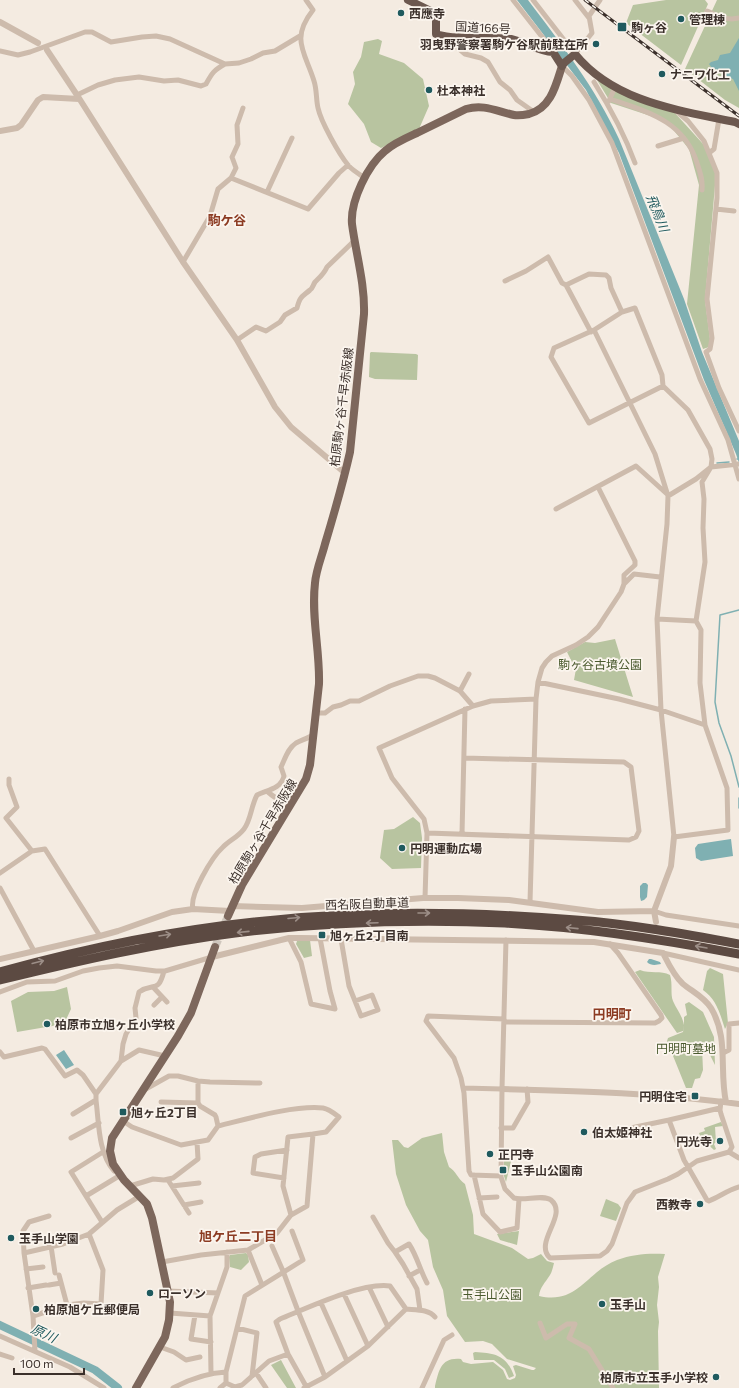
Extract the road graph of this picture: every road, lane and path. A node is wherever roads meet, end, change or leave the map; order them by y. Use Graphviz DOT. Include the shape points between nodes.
graph roads {
  1 [pos="306,0"];
  2 [pos="408,0"];
  3 [pos="513,0"];
  4 [pos="533,0"];
  5 [pos="575,0"];
  6 [pos="600,0"];
  7 [pos="707,11"];
  8 [pos="589,18"];
  9 [pos="739,18"];
  10 [pos="0,22"];
  11 [pos="300,36"];
  12 [pos="444,36"];
  13 [pos="38,43"];
  14 [pos="47,50"];
  15 [pos="0,51"];
  16 [pos="552,52"];
  17 [pos="574,55"];
  18 [pos="225,64"];
  19 [pos="563,64"];
  20 [pos="594,82"];
  21 [pos="615,87"];
  22 [pos="78,97"];
  23 [pos="609,101"];
  24 [pos="243,108"];
  25 [pos="675,110"];
  26 [pos="534,112"];
  27 [pos="719,119"];
  28 [pos="739,124"];
  29 [pos="0,131"];
  30 [pos="292,138"];
  31 [pos="684,138"];
  32 [pos="662,146"];
  33 [pos="709,153"];
  34 [pos="635,163"];
  35 [pos="348,165"];
  36 [pos="231,178"];
  37 [pos="365,178"];
  38 [pos="702,190"];
  39 [pos="266,192"];
  40 [pos="716,209"];
  41 [pos="734,211"];
  42 [pos="355,240"];
  43 [pos="183,262"];
  44 [pos="505,281"];
  45 [pos="566,285"];
  46 [pos="622,312"];
  47 [pos="593,331"];
  48 [pos="237,340"];
  49 [pos="664,386"];
  50 [pos="629,403"];
  51 [pos="739,431"];
  52 [pos="738,464"];
  53 [pos="711,467"];
  54 [pos="345,473"];
  55 [pos="739,479"];
  56 [pos="598,487"];
  57 [pos="668,496"];
  58 [pos="556,509"];
  59 [pos="660,577"];
  60 [pos="624,584"];
  61 [pos="657,619"];
  62 [pos="696,621"];
  63 [pos="469,674"];
  64 [pos="538,682"];
  65 [pos="460,691"];
  66 [pos="536,699"];
  67 [pos="473,706"];
  68 [pos="465,709"];
  69 [pos="661,710"];
  70 [pos="316,713"];
  71 [pos="705,725"];
  72 [pos="313,735"];
  73 [pos="464,758"];
  74 [pos="534,760"];
  75 [pos="9,779"];
  76 [pos="268,792"];
  77 [pos="297,796"];
  78 [pos="427,833"];
  79 [pos="462,834"];
  80 [pos="532,837"];
  81 [pos="674,837"];
  82 [pos="32,851"];
  83 [pos="0,873"];
  84 [pos="0,888"];
  85 [pos="425,898"];
  86 [pos="530,902"];
  87 [pos="193,909"];
  88 [pos="230,911"];
  89 [pos="654,911"];
  90 [pos="656,922"];
  91 [pos="739,926"];
  92 [pos="100,936"];
  93 [pos="290,938"];
  94 [pos="320,938"];
  95 [pos="341,939"];
  96 [pos="506,940"];
  97 [pos="610,944"];
  98 [pos="739,944"];
  99 [pos="215,947"];
  100 [pos="662,950"];
  101 [pos="34,951"];
  102 [pos="739,954"];
  103 [pos="212,957"];
  104 [pos="0,959"];
  105 [pos="739,970"];
  106 [pos="164,971"];
  107 [pos="0,972"];
  108 [pos="0,980"];
  109 [pos="153,987"];
  110 [pos="0,992"];
  111 [pos="162,997"];
  112 [pos="355,1001"];
  113 [pos="167,1002"];
  114 [pos="154,1005"];
  115 [pos="504,1019"];
  116 [pos="739,1023"];
  117 [pos="0,1052"];
  118 [pos="723,1053"];
  119 [pos="165,1056"];
  120 [pos="121,1061"];
  121 [pos="198,1081"];
  122 [pos="260,1084"];
  123 [pos="463,1088"];
  124 [pos="502,1089"];
  125 [pos="528,1089"];
  126 [pos="143,1090"];
  127 [pos="96,1097"];
  128 [pos="161,1102"];
  129 [pos="198,1103"];
  130 [pos="722,1103"];
  131 [pos="739,1104"];
  132 [pos="73,1114"];
  133 [pos="669,1120"];
  134 [pos="123,1121"];
  135 [pos="99,1123"];
  136 [pos="218,1126"];
  137 [pos="501,1128"];
  138 [pos="606,1133"];
  139 [pos="313,1134"];
  140 [pos="71,1138"];
  141 [pos="198,1142"];
  142 [pos="287,1150"];
  143 [pos="103,1152"];
  144 [pos="729,1152"];
  145 [pos="739,1158"];
  146 [pos="689,1167"];
  147 [pos="474,1175"];
  148 [pos="501,1176"];
  149 [pos="121,1178"];
  150 [pos="284,1178"];
  151 [pos="168,1180"];
  152 [pos="199,1183"];
  153 [pos="130,1186"];
  154 [pos="172,1186"];
  155 [pos="739,1187"];
  156 [pos="86,1196"];
  157 [pos="140,1196"];
  158 [pos="497,1197"];
  159 [pos="479,1198"];
  160 [pos="519,1200"];
  161 [pos="201,1202"];
  162 [pos="184,1205"];
  163 [pos="188,1213"];
  164 [pos="291,1215"];
  165 [pos="49,1216"];
  166 [pos="373,1217"];
  167 [pos="102,1222"];
  168 [pos="292,1231"];
  169 [pos="90,1234"];
  170 [pos="50,1246"];
  171 [pos="272,1246"];
  172 [pos="248,1250"];
  173 [pos="227,1252"];
  174 [pos="395,1252"];
  175 [pos="24,1253"];
  176 [pos="162,1262"];
  177 [pos="43,1267"];
  178 [pos="26,1269"];
  179 [pos="420,1270"];
  180 [pos="284,1271"];
  181 [pos="409,1276"];
  182 [pos="61,1283"];
  183 [pos="427,1283"];
  184 [pos="262,1285"];
  185 [pos="369,1287"];
  186 [pos="28,1288"];
  187 [pos="168,1290"];
  188 [pos="218,1294"];
  189 [pos="344,1294"];
  190 [pos="321,1303"];
  191 [pos="67,1305"];
  192 [pos="406,1309"];
  193 [pos="420,1310"];
  194 [pos="298,1312"];
  195 [pos="170,1313"];
  196 [pos="195,1315"];
  197 [pos="33,1316"];
  198 [pos="210,1316"];
  199 [pos="435,1317"];
  200 [pos="540,1323"];
  201 [pos="388,1327"];
  202 [pos="237,1328"];
  203 [pos="452,1335"];
  204 [pos="0,1338"];
  205 [pos="211,1342"];
  206 [pos="368,1346"];
  207 [pos="160,1347"];
  208 [pos="34,1349"];
  209 [pos="0,1354"];
  210 [pos="288,1354"];
  211 [pos="200,1357"];
  212 [pos="12,1358"];
  213 [pos="348,1361"];
  214 [pos="226,1372"];
  215 [pos="211,1373"];
  216 [pos="254,1374"];
  217 [pos="325,1377"];
  218 [pos="226,1383"];
  219 [pos="138,1387"];
  220 [pos="306,1387"];
  221 [pos="104,1388"];
  222 [pos="173,1388"];
  223 [pos="220,1388"];
  224 [pos="235,1388"];
  225 [pos="266,1388"];
  226 [pos="422,1388"];
  227 [pos="613,1388"];
  1 -- 11 [label="street" via="313,10 304,21"];
  2 -- 12 [label="highway, 国道166号" via="435,13 436,34"];
  3 -- 16 [label="street"];
  4 -- 17 [label="street"];
  5 -- 8 [label="street"];
  6 -- 8 [label="street"];
  7 -- 9 [label="street" via="722,18"];
  8 -- 17 [label="street" via="592,33"];
  10 -- 13 [label="street"];
  11 -- 18 [label="street" via="275,51 239,63"];
  11 -- 35 [label="street" via="314,82 318,110"];
  12 -- 16 [label="highway, 国道166号" via="513,40"];
  12 -- 26 [label="street" via="461,51 488,62 500,82 517,100"];
  14 -- 22 [label="street"];
  15 -- 18 [label="street" via="18,55 85,32 92,32 111,42 156,36 170,39"];
  16 -- 19 [label="highway"];
  17 -- 19 [label="highway"];
  17 -- 21 [label="highway"];
  18 -- 22 [label="street" via="217,68 206,84 201,86 178,80 139,77 98,85"];
  19 -- 26 [label="main road" via="548,101"];
  19 -- 52 [label="street" via="589,100 612,143 700,379"];
  20 -- 23 [label="street"];
  21 -- 23 [label="street"];
  21 -- 25 [label="highway" via="640,99"];
  22 -- 29 [label="street" via="44,97 38,100 21,125"];
  22 -- 43 [label="street"];
  23 -- 31 [label="street" via="646,111 671,125"];
  23 -- 34 [label="street"];
  24 -- 36 [label="street" via="237,125 238,144 232,157 236,168"];
  25 -- 27 [label="highway"];
  25 -- 33 [label="street" via="697,132"];
  26 -- 37 [label="main road, 柏原駒ヶ谷千早赤阪線" via="516,115 483,106 466,108 385,151"];
  27 -- 28 [label="highway"];
  27 -- 33 [label="street" via="714,149"];
  30 -- 39 [label="street"];
  31 -- 32 [label="street"];
  31 -- 38 [label="street" via="694,153"];
  33 -- 40 [label="street" via="717,173"];
  35 -- 37 [label="street"];
  35 -- 39 [label="street" via="308,209"];
  36 -- 39 [label="street"];
  36 -- 43 [label="street" via="218,188 210,216"];
  37 -- 42 [label="main road, 柏原駒ヶ谷千早赤阪線" via="352,209"];
  40 -- 41 [label="street"];
  40 -- 51 [label="street" via="707,299 712,338 710,349 706,352"];
  42 -- 48 [label="street" via="327,267 311,289 302,295 297,308 266,331 256,327"];
  42 -- 54 [label="main road, 柏原駒ヶ谷千早赤阪線" via="364,300 353,424"];
  43 -- 48 [label="street"];
  44 -- 45 [label="street" via="548,257 562,283"];
  45 -- 46 [label="street" via="589,274 606,275"];
  45 -- 47 [label="street"];
  46 -- 47 [label="street"];
  46 -- 49 [label="street" via="635,308"];
  47 -- 50 [label="street"];
  47 -- 50 [label="street" via="554,348 551,357 589,423"];
  48 -- 54 [label="street" via="268,397 283,418"];
  49 -- 50 [label="street"];
  49 -- 53 [label="street" via="688,410 710,449"];
  50 -- 57 [label="street" via="655,454"];
  52 -- 53 [label="street"];
  52 -- 55 [label="street"];
  53 -- 57 [label="street"];
  53 -- 62 [label="street" via="702,482 705,562"];
  54 -- 70 [label="main road, 柏原駒ヶ谷千早赤阪線" via="315,580 314,618 320,670"];
  56 -- 57 [label="street" via="636,466"];
  56 -- 58 [label="street"];
  56 -- 60 [label="street" via="636,565 624,575"];
  57 -- 59 [label="street"];
  59 -- 60 [label="street" via="634,574"];
  59 -- 61 [label="street"];
  60 -- 64 [label="street" via="598,627 582,641 552,656 542,668"];
  61 -- 62 [label="street"];
  61 -- 69 [label="street"];
  62 -- 71 [label="street" via="701,630 700,683"];
  63 -- 65 [label="street"];
  64 -- 66 [label="street"];
  64 -- 69 [label="street"];
  65 -- 67 [label="street"];
  65 -- 70 [label="street" via="435,678 418,676 358,701 333,707 325,713"];
  66 -- 67 [label="street" via="491,701"];
  66 -- 74 [label="street"];
  67 -- 68 [label="street"];
  68 -- 73 [label="street"];
  68 -- 78 [label="street" via="379,748 392,778 424,820"];
  69 -- 71 [label="street"];
  69 -- 81 [label="street"];
  70 -- 72 [label="main road, 柏原駒ヶ谷千早赤阪線"];
  71 -- 81 [label="street" via="727,788 728,830"];
  72 -- 76 [label="street" via="292,746 281,767 284,779"];
  72 -- 77 [label="main road, 柏原駒ヶ谷千早赤阪線" via="308,771"];
  73 -- 74 [label="street"];
  73 -- 79 [label="street"];
  74 -- 80 [label="street"];
  74 -- 80 [label="street" via="624,762 630,767 639,831 636,837 629,840"];
  75 -- 82 [label="street" via="17,807 6,818"];
  76 -- 77 [label="street" via="276,799"];
  76 -- 87 [label="street" via="257,795 244,829 222,848 205,871 193,902"];
  77 -- 88 [label="main road, 柏原駒ヶ谷千早赤阪線" via="242,885"];
  78 -- 79 [label="street"];
  78 -- 85 [label="street"];
  79 -- 80 [label="street"];
  80 -- 86 [label="street"];
  81 -- 89 [label="street" via="671,866"];
  82 -- 83 [label="street"];
  82 -- 92 [label="street" via="44,849"];
  84 -- 101 [label="street"];
  85 -- 86 [label="street"];
  85 -- 88 [label="street"];
  86 -- 89 [label="street" via="598,912"];
  87 -- 88 [label="street"];
  87 -- 92 [label="street" via="172,912"];
  89 -- 90 [label="street"];
  89 -- 91 [label="street"];
  92 -- 101 [label="street"];
  93 -- 94 [label="street"];
  93 -- 94 [label="street" via="301,962 311,1004 335,1009"];
  93 -- 103 [label="street"];
  94 -- 95 [label="street"];
  95 -- 96 [label="street"];
  95 -- 112 [label="street" via="349,986"];
  96 -- 97 [label="street"];
  96 -- 115 [label="street"];
  97 -- 100 [label="street"];
  97 -- 115 [label="street" via="661,1015 659,1021 505,1022"];
  107 -- 98 [label="highway, 西名阪自動車道, one-way" via="82,951 190,931 275,920 404,913 578,920"];
  99 -- 103 [label="main road"];
  100 -- 105 [label="street"];
  100 -- 118 [label="street" via="682,983 704,999 711,1009 723,1044"];
  101 -- 104 [label="street"];
  102 -- 108 [label="highway, 西名阪自動車道, one-way" via="628,935 505,923 367,923 268,930 204,938 94,958"];
  103 -- 106 [label="street"];
  103 -- 119 [label="main road" via="191,1013"];
  106 -- 109 [label="street" via="161,982"];
  106 -- 110 [label="street" via="117,966 99,968 55,981 26,982"];
  109 -- 111 [label="street"];
  109 -- 120 [label="street" via="139,992 135,1008 136,1018 126,1034"];
  111 -- 113 [label="street"];
  111 -- 114 [label="street"];
  112 -- 112 [label="street" via="361,1016 378,1010 372,995"];
  115 -- 123 [label="street" via="428,1016 426,1021 454,1058"];
  115 -- 124 [label="street"];
  116 -- 118 [label="street" via="729,1024 729,1050"];
  117 -- 127 [label="street" via="4,1057 45,1049 64,1076 77,1070 83,1075"];
  118 -- 130 [label="street"];
  119 -- 120 [label="street" via="139,1050"];
  119 -- 126 [label="main road"];
  120 -- 127 [label="street"];
  121 -- 122 [label="street"];
  121 -- 126 [label="street" via="169,1076"];
  121 -- 129 [label="street"];
  123 -- 124 [label="street"];
  123 -- 147 [label="street" via="469,1171"];
  124 -- 125 [label="street"];
  124 -- 137 [label="street"];
  125 -- 130 [label="street"];
  125 -- 137 [label="street" via="528,1102 513,1128"];
  126 -- 134 [label="main road"];
  127 -- 132 [label="street"];
  127 -- 135 [label="street"];
  128 -- 129 [label="street"];
  129 -- 136 [label="street" via="215,1115"];
  130 -- 131 [label="street"];
  130 -- 133 [label="street"];
  130 -- 144 [label="street" via="721,1114 732,1147"];
  133 -- 138 [label="street"];
  133 -- 146 [label="street"];
  134 -- 141 [label="street" via="171,1142 182,1145"];
  134 -- 149 [label="main road" via="112,1138 110,1151 113,1164"];
  135 -- 140 [label="street"];
  135 -- 143 [label="street"];
  136 -- 139 [label="street" via="269,1114 312,1108 325,1108 339,1117 326,1132"];
  136 -- 141 [label="street" via="208,1140"];
  137 -- 148 [label="street"];
  139 -- 142 [label="street" via="288,1137"];
  139 -- 164 [label="street" via="307,1206"];
  141 -- 151 [label="street" via="198,1159"];
  142 -- 150 [label="street"];
  142 -- 150 [label="street" via="255,1157 254,1173"];
  143 -- 149 [label="street" via="107,1163"];
  143 -- 156 [label="street" via="71,1172"];
  144 -- 145 [label="street"];
  144 -- 146 [label="street" via="697,1161"];
  146 -- 155 [label="street" via="709,1201"];
  146 -- 160 [label="street" via="668,1179 635,1192 627,1203 612,1244 600,1256 550,1258 545,1254 544,1246 555,1217 554,1205 543,1197"];
  147 -- 148 [label="street"];
  147 -- 159 [label="street"];
  148 -- 160 [label="street" via="506,1189"];
  149 -- 153 [label="main road"];
  149 -- 156 [label="street"];
  150 -- 164 [label="street" via="283,1186"];
  151 -- 153 [label="street" via="153,1179"];
  151 -- 154 [label="street"];
  152 -- 154 [label="street"];
  153 -- 157 [label="main road"];
  154 -- 162 [label="street"];
  156 -- 167 [label="street"];
  157 -- 167 [label="street"];
  157 -- 176 [label="main road" via="147,1204 152,1218"];
  158 -- 159 [label="street"];
  159 -- 160 [label="street" via="483,1214 500,1232 517,1228"];
  161 -- 162 [label="street"];
  162 -- 163 [label="street"];
  164 -- 172 [label="street" via="277,1233"];
  165 -- 175 [label="street" via="29,1222 23,1230"];
  166 -- 174 [label="street"];
  167 -- 169 [label="street"];
  168 -- 180 [label="street" via="303,1260"];
  169 -- 170 [label="street" via="77,1240"];
  169 -- 191 [label="street" via="102,1270 102,1304"];
  170 -- 175 [label="street"];
  170 -- 182 [label="street"];
  171 -- 180 [label="street"];
  172 -- 173 [label="street"];
  172 -- 184 [label="street"];
  173 -- 176 [label="street"];
  173 -- 188 [label="street" via="227,1267"];
  174 -- 179 [label="street" via="410,1244 416,1254"];
  174 -- 181 [label="street"];
  175 -- 178 [label="street"];
  176 -- 187 [label="main road"];
  177 -- 178 [label="street"];
  178 -- 186 [label="street"];
  179 -- 181 [label="street"];
  179 -- 183 [label="street"];
  180 -- 184 [label="street"];
  180 -- 194 [label="street"];
  181 -- 193 [label="street" via="417,1290"];
  182 -- 186 [label="street"];
  182 -- 191 [label="street"];
  184 -- 202 [label="street" via="245,1296"];
  185 -- 189 [label="street"];
  185 -- 192 [label="street" via="390,1286"];
  185 -- 201 [label="street"];
  186 -- 197 [label="street"];
  187 -- 188 [label="street"];
  187 -- 195 [label="main road"];
  188 -- 198 [label="street"];
  189 -- 190 [label="street"];
  189 -- 206 [label="street"];
  190 -- 194 [label="street"];
  190 -- 213 [label="street"];
  191 -- 197 [label="street"];
  192 -- 193 [label="street"];
  192 -- 201 [label="street"];
  193 -- 199 [label="street"];
  194 -- 210 [label="street" via="276,1322"];
  194 -- 217 [label="street"];
  195 -- 196 [label="street"];
  195 -- 207 [label="main road"];
  196 -- 198 [label="street"];
  196 -- 205 [label="street" via="191,1339"];
  197 -- 208 [label="street"];
  198 -- 205 [label="street"];
  200 -- 227 [label="street" via="546,1338 567,1324 575,1324 569,1338 589,1349"];
  201 -- 206 [label="street"];
  202 -- 214 [label="street"];
  202 -- 216 [label="street" via="257,1333"];
  203 -- 226 [label="street" via="444,1340"];
  204 -- 208 [label="street"];
  205 -- 215 [label="street"];
  206 -- 213 [label="street"];
  207 -- 211 [label="street" via="186,1360"];
  207 -- 219 [label="main road"];
  208 -- 221 [label="street"];
  209 -- 212 [label="street"];
  210 -- 216 [label="street" via="269,1362"];
  210 -- 220 [label="street"];
  213 -- 217 [label="street"];
  214 -- 215 [label="street"];
  214 -- 218 [label="street"];
  215 -- 222 [label="street"];
  216 -- 224 [label="street"];
  216 -- 225 [label="street"];
  217 -- 220 [label="street"];
  218 -- 223 [label="street"];
  218 -- 224 [label="street"];
}
